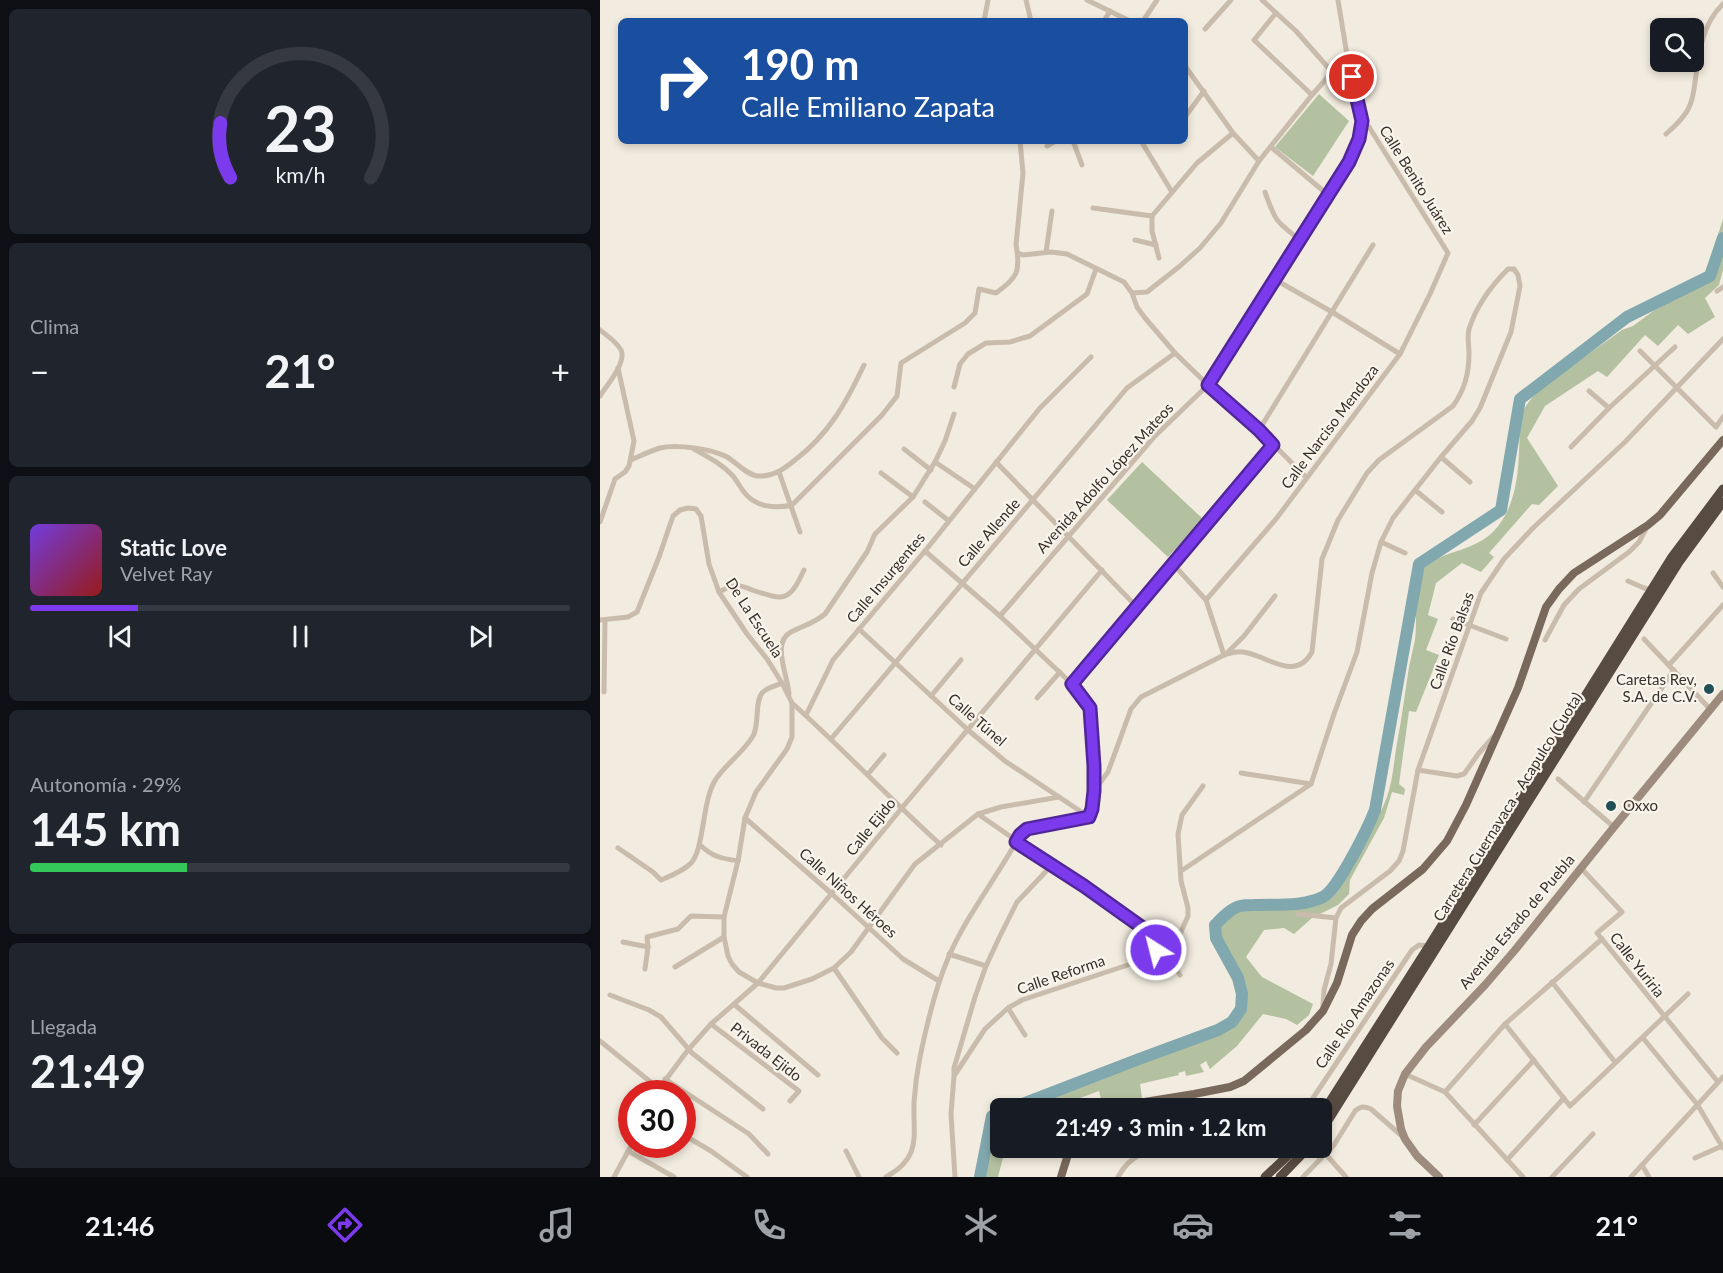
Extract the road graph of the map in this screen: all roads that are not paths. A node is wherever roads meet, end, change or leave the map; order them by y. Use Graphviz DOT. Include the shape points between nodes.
graph roads {
  1 [pos="988,0"];
  2 [pos="1026,0"];
  3 [pos="1090,0"];
  4 [pos="1157,0"];
  5 [pos="1231,0"];
  6 [pos="1262,0"];
  7 [pos="1338,0"];
  8 [pos="1723,4"];
  9 [pos="1110,11"];
  10 [pos="1276,13"];
  11 [pos="984,18"];
  12 [pos="1030,18"];
  13 [pos="1106,18"];
  14 [pos="1124,18"];
  15 [pos="1145,18"];
  16 [pos="1205,30"];
  17 [pos="1347,55"];
  18 [pos="1188,70"];
  19 [pos="1332,72"];
  20 [pos="1204,91"];
  21 [pos="1312,95"];
  22 [pos="1188,113"];
  23 [pos="1362,121"];
  24 [pos="1233,133"];
  25 [pos="1666,134"];
  26 [pos="1020,144"];
  27 [pos="1051,144"];
  28 [pos="1074,144"];
  29 [pos="1143,144"];
  30 [pos="1047,146"];
  31 [pos="1271,147"];
  32 [pos="1259,161"];
  33 [pos="1082,165"];
  34 [pos="1172,192"];
  35 [pos="1265,192"];
  36 [pos="1327,194"];
  37 [pos="1093,208"];
  38 [pos="1052,211"];
  39 [pos="1152,216"];
  40 [pos="1299,239"];
  41 [pos="1135,240"];
  42 [pos="1156,245"];
  43 [pos="1373,245"];
  44 [pos="1046,252"];
  45 [pos="1018,253"];
  46 [pos="1448,253"];
  47 [pos="1159,258"];
  48 [pos="1096,269"];
  49 [pos="1274,279"];
  50 [pos="1723,287"];
  51 [pos="1717,291"];
  52 [pos="1132,293"];
  53 [pos="1332,312"];
  54 [pos="600,330"];
  55 [pos="1723,339"];
  56 [pos="1675,347"];
  57 [pos="1640,351"];
  58 [pos="1176,354"];
  59 [pos="1400,354"];
  60 [pos="1091,357"];
  61 [pos="864,365"];
  62 [pos="1654,365"];
  63 [pos="618,368"];
  64 [pos="1208,385"];
  65 [pos="1677,386"];
  66 [pos="954,387"];
  67 [pos="1589,392"];
  68 [pos="600,396"];
  69 [pos="1609,408"];
  70 [pos="954,414"];
  71 [pos="1723,417"];
  72 [pos="1259,430"];
  73 [pos="1723,440"];
  74 [pos="1273,445"];
  75 [pos="1571,447"];
  76 [pos="694,448"];
  77 [pos="904,449"];
  78 [pos="1441,457"];
  79 [pos="631,460"];
  80 [pos="935,462"];
  81 [pos="996,462"];
  82 [pos="931,470"];
  83 [pos="779,472"];
  84 [pos="881,473"];
  85 [pos="1306,477"];
  86 [pos="1470,482"];
  87 [pos="975,489"];
  88 [pos="1723,489"];
  89 [pos="1415,490"];
  90 [pos="913,497"];
  91 [pos="1032,501"];
  92 [pos="925,502"];
  93 [pos="1723,502"];
  94 [pos="792,505"];
  95 [pos="1442,512"];
  96 [pos="949,521"];
  97 [pos="600,522"];
  98 [pos="1648,525"];
  99 [pos="800,532"];
  100 [pos="1068,535"];
  101 [pos="1381,542"];
  102 [pos="925,551"];
  103 [pos="1405,553"];
  104 [pos="1173,564"];
  105 [pos="804,570"];
  106 [pos="1102,570"];
  107 [pos="1713,573"];
  108 [pos="1628,581"];
  109 [pos="962,583"];
  110 [pos="1723,587"];
  111 [pos="1652,590"];
  112 [pos="719,592"];
  113 [pos="1275,596"];
  114 [pos="1206,600"];
  115 [pos="1723,605"];
  116 [pos="1136,606"];
  117 [pos="1000,616"];
  118 [pos="602,620"];
  119 [pos="1453,620"];
  120 [pos="1469,626"];
  121 [pos="859,628"];
  122 [pos="1506,639"];
  123 [pos="1644,639"];
  124 [pos="1545,640"];
  125 [pos="1035,650"];
  126 [pos="1225,655"];
  127 [pos="961,660"];
  128 [pos="895,662"];
  129 [pos="1672,668"];
  130 [pos="1060,672"];
  131 [pos="782,683"];
  132 [pos="1072,684"];
  133 [pos="604,692"];
  134 [pos="789,696"];
  135 [pos="932,696"];
  136 [pos="1037,698"];
  137 [pos="1721,700"];
  138 [pos="792,703"];
  139 [pos="1710,709"];
  140 [pos="806,715"];
  141 [pos="968,729"];
  142 [pos="1500,729"];
  143 [pos="831,739"];
  144 [pos="884,755"];
  145 [pos="1418,770"];
  146 [pos="1241,773"];
  147 [pos="868,774"];
  148 [pos="1558,779"];
  149 [pos="1311,784"];
  150 [pos="1203,786"];
  151 [pos="1094,791"];
  152 [pos="1059,797"];
  153 [pos="1584,802"];
  154 [pos="901,809"];
  155 [pos="978,814"];
  156 [pos="1089,817"];
  157 [pos="745,818"];
  158 [pos="1614,827"];
  159 [pos="1016,842"];
  160 [pos="700,845"];
  161 [pos="941,845"];
  162 [pos="618,848"];
  163 [pos="738,861"];
  164 [pos="1052,865"];
  165 [pos="1581,868"];
  166 [pos="1181,871"];
  167 [pos="832,894"];
  168 [pos="1298,914"];
  169 [pos="724,917"];
  170 [pos="1336,918"];
  171 [pos="868,927"];
  172 [pos="724,937"];
  173 [pos="1602,939"];
  174 [pos="623,942"];
  175 [pos="1429,946"];
  176 [pos="648,947"];
  177 [pos="1156,950"];
  178 [pos="1166,953"];
  179 [pos="950,954"];
  180 [pos="986,966"];
  181 [pos="675,967"];
  182 [pos="834,968"];
  183 [pos="645,969"];
  184 [pos="1180,975"];
  185 [pos="939,981"];
  186 [pos="1552,982"];
  187 [pos="758,983"];
  188 [pos="1688,994"];
  189 [pos="610,995"];
  190 [pos="735,1005"];
  191 [pos="1008,1008"];
  192 [pos="1323,1011"];
  193 [pos="1664,1018"];
  194 [pos="711,1024"];
  195 [pos="1505,1024"];
  196 [pos="1025,1035"];
  197 [pos="1643,1038"];
  198 [pos="600,1041"];
  199 [pos="688,1050"];
  200 [pos="897,1053"];
  201 [pos="1534,1060"];
  202 [pos="1616,1062"];
  203 [pos="1405,1074"];
  204 [pos="818,1075"];
  205 [pos="954,1076"];
  206 [pos="1723,1077"];
  207 [pos="665,1079"];
  208 [pos="644,1080"];
  209 [pos="1718,1082"];
  210 [pos="1444,1092"];
  211 [pos="1194,1094"];
  212 [pos="1169,1098"];
  213 [pos="1190,1098"];
  214 [pos="1313,1098"];
  215 [pos="1332,1098"];
  216 [pos="1564,1098"];
  217 [pos="790,1101"];
  218 [pos="1697,1104"];
  219 [pos="763,1109"];
  220 [pos="1332,1114"];
  221 [pos="1474,1125"];
  222 [pos="1593,1134"];
  223 [pos="1405,1139"];
  224 [pos="696,1142"];
  225 [pos="1332,1145"];
  226 [pos="1722,1147"];
  227 [pos="846,1151"];
  228 [pos="768,1154"];
  229 [pos="624,1158"];
  230 [pos="640,1158"];
  231 [pos="1067,1158"];
  232 [pos="1135,1158"];
  233 [pos="1285,1158"];
  234 [pos="1298,1158"];
  235 [pos="1319,1158"];
  236 [pos="1329,1158"];
  237 [pos="1695,1158"];
  238 [pos="1506,1160"];
  239 [pos="1642,1165"];
  240 [pos="614,1177"];
  241 [pos="674,1177"];
  242 [pos="747,1177"];
  243 [pos="859,1177"];
  244 [pos="886,1177"];
  245 [pos="955,1177"];
  246 [pos="1061,1177"];
  247 [pos="1118,1177"];
  248 [pos="1265,1177"];
  249 [pos="1280,1177"];
  250 [pos="1303,1177"];
  251 [pos="1346,1177"];
  252 [pos="1439,1177"];
  253 [pos="1523,1177"];
  254 [pos="1552,1177"];
  255 [pos="1631,1177"];
  256 [pos="1650,1177"];
  1 -- 11 [label="street"];
  2 -- 12 [label="street"];
  3 -- 9 [label="street"];
  4 -- 15 [label="street"];
  5 -- 16 [label="street"];
  6 -- 10 [label="street"];
  7 -- 17 [label="street, Avenida Adolfo López Mateos"];
  8 -- 25 [label="street" via="1706,26 1690,108"];
  9 -- 13 [label="street"];
  9 -- 14 [label="street"];
  10 -- 19 [label="street"];
  10 -- 21 [label="street" via="1254,40"];
  17 -- 19 [label="street"];
  17 -- 23 [label="street, Avenida Adolfo López Mateos"];
  18 -- 20 [label="street"];
  19 -- 21 [label="street"];
  20 -- 22 [label="street"];
  20 -- 24 [label="street"];
  21 -- 31 [label="street"];
  23 -- 36 [label="street, Avenida Adolfo López Mateos" via="1349,162"];
  23 -- 46 [label="street, Calle Benito Juárez" via="1370,127"];
  24 -- 32 [label="street"];
  24 -- 34 [label="street" via="1197,163"];
  26 -- 45 [label="street" via="1023,173"];
  27 -- 30 [label="street"];
  28 -- 33 [label="street"];
  29 -- 34 [label="street"];
  31 -- 32 [label="street"];
  31 -- 36 [label="street"];
  32 -- 52 [label="street" via="1221,223 1200,248 1147,292"];
  34 -- 39 [label="street"];
  35 -- 40 [label="street" via="1280,225"];
  36 -- 40 [label="street, Avenida Adolfo López Mateos"];
  37 -- 39 [label="street"];
  38 -- 44 [label="street"];
  39 -- 42 [label="street"];
  40 -- 49 [label="street, Avenida Adolfo López Mateos"];
  41 -- 42 [label="street"];
  42 -- 47 [label="street"];
  43 -- 53 [label="street"];
  44 -- 45 [label="street"];
  44 -- 48 [label="street" via="1067,254"];
  45 -- 94 [label="street" via="1017,274 1010,284 996,293 979,290 975,313 965,323 901,363 897,396"];
  46 -- 59 [label="street, Calle Narciso Mendoza"];
  48 -- 52 [label="street" via="1124,282"];
  48 -- 66 [label="street" via="1087,294 1030,336 986,343 968,354 960,364"];
  49 -- 53 [label="street"];
  49 -- 64 [label="street, Avenida Adolfo López Mateos"];
  50 -- 51 [label="street"];
  52 -- 58 [label="street" via="1137,307"];
  53 -- 59 [label="street"];
  53 -- 72 [label="street"];
  54 -- 63 [label="street" via="622,351"];
  55 -- 65 [label="street, Calle Río Balsas"];
  56 -- 62 [label="street"];
  57 -- 62 [label="street"];
  58 -- 64 [label="street"];
  58 -- 91 [label="street, Calle Allende" via="1127,388"];
  59 -- 85 [label="street, Calle Narciso Mendoza"];
  60 -- 81 [label="street, Calle Insurgentes" via="1040,408"];
  61 -- 83 [label="street" via="850,394 812,447"];
  62 -- 65 [label="street"];
  62 -- 69 [label="street"];
  63 -- 68 [label="street"];
  63 -- 79 [label="street" via="634,436"];
  64 -- 72 [label="street"];
  64 -- 100 [label="street, Avenida Adolfo López Mateos" via="1154,437"];
  65 -- 71 [label="street" via="1716,427"];
  65 -- 120 [label="street, Calle Río Balsas" via="1504,559 1480,593"];
  67 -- 69 [label="street"];
  69 -- 75 [label="street"];
  70 -- 80 [label="street"];
  72 -- 74 [label="street"];
  73 -- 98 [label="main road"];
  74 -- 85 [label="street"];
  74 -- 104 [label="street"];
  76 -- 79 [label="street" via="663,447"];
  76 -- 83 [label="street" via="713,451 751,474"];
  76 -- 94 [label="street" via="724,467 746,495 760,505"];
  77 -- 82 [label="street"];
  78 -- 86 [label="street"];
  78 -- 89 [label="street"];
  78 -- 126 [label="street" via="1480,408 1500,361 1511,332 1520,286 1514,269 1508,269 1499,278 1468,330 1469,367 1453,406 1379,460 1338,520 1322,559 1308,660 1293,667 1244,652"];
  79 -- 97 [label="street" via="628,469 615,479"];
  80 -- 82 [label="street"];
  80 -- 87 [label="street"];
  81 -- 87 [label="street, Calle Insurgentes"];
  81 -- 91 [label="street"];
  82 -- 90 [label="street"];
  83 -- 94 [label="street"];
  84 -- 90 [label="street"];
  85 -- 114 [label="street, Calle Narciso Mendoza" via="1276,519"];
  87 -- 96 [label="street, Calle Insurgentes"];
  88 -- 111 [label="highway, Carretera Cuernavaca - Acapulco (Cuota)"];
  89 -- 95 [label="street"];
  89 -- 101 [label="street" via="1393,518"];
  90 -- 134 [label="street" via="875,534 825,614 782,640"];
  91 -- 100 [label="street"];
  91 -- 109 [label="street, Calle Allende"];
  92 -- 96 [label="street"];
  93 -- 220 [label="highway, Carretera Cuernavaca - Acapulco (Cuota)" via="1679,562"];
  94 -- 99 [label="street"];
  96 -- 102 [label="street, Calle Insurgentes"];
  98 -- 124 [label="street" via="1629,552 1564,605"];
  98 -- 142 [label="main road" via="1574,573 1559,589 1546,607"];
  100 -- 106 [label="street"];
  100 -- 117 [label="street, Avenida Adolfo López Mateos"];
  101 -- 103 [label="street"];
  101 -- 149 [label="street" via="1357,652"];
  102 -- 109 [label="street"];
  102 -- 121 [label="street, Calle Insurgentes"];
  104 -- 114 [label="street"];
  104 -- 116 [label="street"];
  105 -- 112 [label="street" via="796,587 783,598 743,587 732,586"];
  106 -- 116 [label="street"];
  106 -- 125 [label="street, Calle Ejido"];
  107 -- 110 [label="street"];
  108 -- 111 [label="street"];
  109 -- 117 [label="street"];
  109 -- 128 [label="street, Calle Allende"];
  111 -- 175 [label="highway, Carretera Cuernavaca - Acapulco (Cuota)"];
  112 -- 118 [label="street, De La Escuela" via="709,564 701,516 696,509 688,508 673,516 637,612"];
  112 -- 131 [label="street, De La Escuela"];
  113 -- 126 [label="street"];
  114 -- 126 [label="street"];
  115 -- 129 [label="street"];
  116 -- 132 [label="street"];
  117 -- 125 [label="street"];
  118 -- 133 [label="street"];
  119 -- 120 [label="street"];
  120 -- 122 [label="street"];
  120 -- 145 [label="street, Calle Río Balsas"];
  121 -- 128 [label="street, Calle Túnel"];
  121 -- 140 [label="street, Calle Insurgentes" via="833,660"];
  123 -- 129 [label="street"];
  125 -- 130 [label="street"];
  125 -- 141 [label="street, Calle Ejido"];
  126 -- 151 [label="street" via="1141,697 1131,709 1108,772"];
  127 -- 135 [label="street"];
  128 -- 135 [label="street, Calle Túnel"];
  128 -- 143 [label="street, Calle Allende"];
  129 -- 139 [label="street"];
  129 -- 153 [label="street"];
  130 -- 132 [label="street"];
  130 -- 136 [label="street"];
  131 -- 134 [label="street, De La Escuela"];
  131 -- 160 [label="street" via="762,692 753,735 715,780 708,795"];
  132 -- 151 [label="street" via="1090,708"];
  134 -- 138 [label="street, De La Escuela"];
  135 -- 141 [label="street, Calle Túnel"];
  137 -- 139 [label="street, Avenida Estado de Puebla"];
  138 -- 140 [label="street"];
  138 -- 157 [label="street" via="792,737 756,792"];
  139 -- 158 [label="street, Avenida Estado de Puebla"];
  140 -- 143 [label="street"];
  141 -- 152 [label="street, Calle Túnel" via="1005,761"];
  141 -- 154 [label="street, Calle Ejido"];
  142 -- 145 [label="street" via="1464,774"];
  142 -- 192 [label="main road" via="1447,841 1423,869 1360,921"];
  143 -- 147 [label="street"];
  144 -- 147 [label="street"];
  145 -- 170 [label="street, Calle Río Balsas" via="1399,861 1341,908"];
  146 -- 149 [label="street"];
  147 -- 154 [label="street"];
  148 -- 153 [label="street"];
  149 -- 166 [label="street"];
  150 -- 166 [label="street" via="1182,815 1178,834"];
  151 -- 156 [label="street"];
  152 -- 155 [label="street"];
  152 -- 156 [label="street, Calle Túnel"];
  153 -- 158 [label="street"];
  154 -- 161 [label="street"];
  154 -- 167 [label="street, Calle Ejido"];
  155 -- 159 [label="street"];
  155 -- 161 [label="street"];
  156 -- 159 [label="street" via="1027,829"];
  157 -- 163 [label="street"];
  157 -- 167 [label="street, Calle Niños Héroes"];
  158 -- 165 [label="street, Avenida Estado de Puebla"];
  159 -- 164 [label="street"];
  159 -- 179 [label="street"];
  160 -- 162 [label="street" via="689,865 661,880"];
  160 -- 163 [label="street" via="711,855"];
  161 -- 171 [label="street" via="915,864"];
  163 -- 169 [label="street"];
  164 -- 177 [label="street" via="1147,931"];
  164 -- 180 [label="street" via="1017,902"];
  165 -- 173 [label="street, Calle Yuriria" via="1622,912 1597,933"];
  165 -- 203 [label="street, Avenida Estado de Puebla" via="1515,950"];
  166 -- 178 [label="street" via="1188,916"];
  167 -- 171 [label="street, Calle Niños Héroes"];
  167 -- 187 [label="street, Calle Ejido"];
  168 -- 170 [label="street"];
  169 -- 172 [label="street"];
  169 -- 176 [label="street" via="691,916 678,929 647,937"];
  170 -- 192 [label="street"];
  171 -- 182 [label="street"];
  171 -- 185 [label="street, Calle Niños Héroes" via="903,959"];
  172 -- 181 [label="street"];
  172 -- 187 [label="street" via="732,964"];
  173 -- 186 [label="street"];
  173 -- 193 [label="street, Calle Yuriria"];
  174 -- 176 [label="street"];
  175 -- 214 [label="street, Calle Río Amazonas" via="1419,945 1412,950"];
  175 -- 215 [label="highway, Carretera Cuernavaca - Acapulco (Cuota)"];
  176 -- 183 [label="street"];
  177 -- 178 [label="street"];
  177 -- 191 [label="street, Calle Reforma" via="1146,959"];
  178 -- 184 [label="street"];
  179 -- 180 [label="street"];
  179 -- 185 [label="street"];
  180 -- 205 [label="street"];
  182 -- 187 [label="street" via="784,988"];
  182 -- 200 [label="street" via="882,1038"];
  185 -- 244 [label="street" via="919,1068 914,1144 907,1160"];
  186 -- 195 [label="street"];
  186 -- 202 [label="street"];
  187 -- 190 [label="street, Calle Ejido"];
  188 -- 193 [label="street"];
  189 -- 199 [label="street" via="655,1013"];
  190 -- 194 [label="street, Calle Ejido"];
  190 -- 204 [label="street"];
  191 -- 196 [label="street"];
  191 -- 205 [label="street, Calle Reforma" via="985,1029"];
  192 -- 211 [label="main road" via="1244,1081"];
  193 -- 197 [label="street"];
  193 -- 209 [label="street, Calle Yuriria"];
  194 -- 199 [label="street, Calle Ejido"];
  194 -- 217 [label="street, Privada Ejido" via="799,1090"];
  195 -- 201 [label="street"];
  195 -- 210 [label="street"];
  197 -- 202 [label="street"];
  197 -- 218 [label="street"];
  198 -- 208 [label="street"];
  199 -- 207 [label="street, Calle Ejido"];
  199 -- 219 [label="street"];
  201 -- 216 [label="street"];
  201 -- 221 [label="street"];
  202 -- 216 [label="street" via="1570,1106"];
  203 -- 210 [label="street"];
  203 -- 223 [label="street, Avenida Estado de Puebla" via="1397,1106"];
  205 -- 245 [label="street, Calle Reforma" via="951,1114"];
  206 -- 209 [label="street"];
  207 -- 228 [label="street" via="749,1134"];
  209 -- 218 [label="street"];
  210 -- 221 [label="street"];
  211 -- 212 [label="main road"];
  211 -- 213 [label="street"];
  216 -- 238 [label="street"];
  218 -- 226 [label="street"];
  218 -- 239 [label="street"];
  221 -- 238 [label="street"];
  222 -- 254 [label="street"];
  223 -- 225 [label="street" via="1365,1106 1355,1111"];
  223 -- 252 [label="street, Avenida Estado de Puebla"];
  224 -- 242 [label="street"];
  226 -- 237 [label="street"];
  227 -- 243 [label="street"];
  229 -- 240 [label="street"];
  230 -- 241 [label="street"];
  231 -- 246 [label="main road"];
  232 -- 247 [label="street"];
  233 -- 248 [label="highway"];
  234 -- 249 [label="highway"];
  235 -- 250 [label="street"];
  236 -- 251 [label="street"];
  238 -- 253 [label="street"];
  239 -- 255 [label="street"];
  239 -- 256 [label="street"];
}
